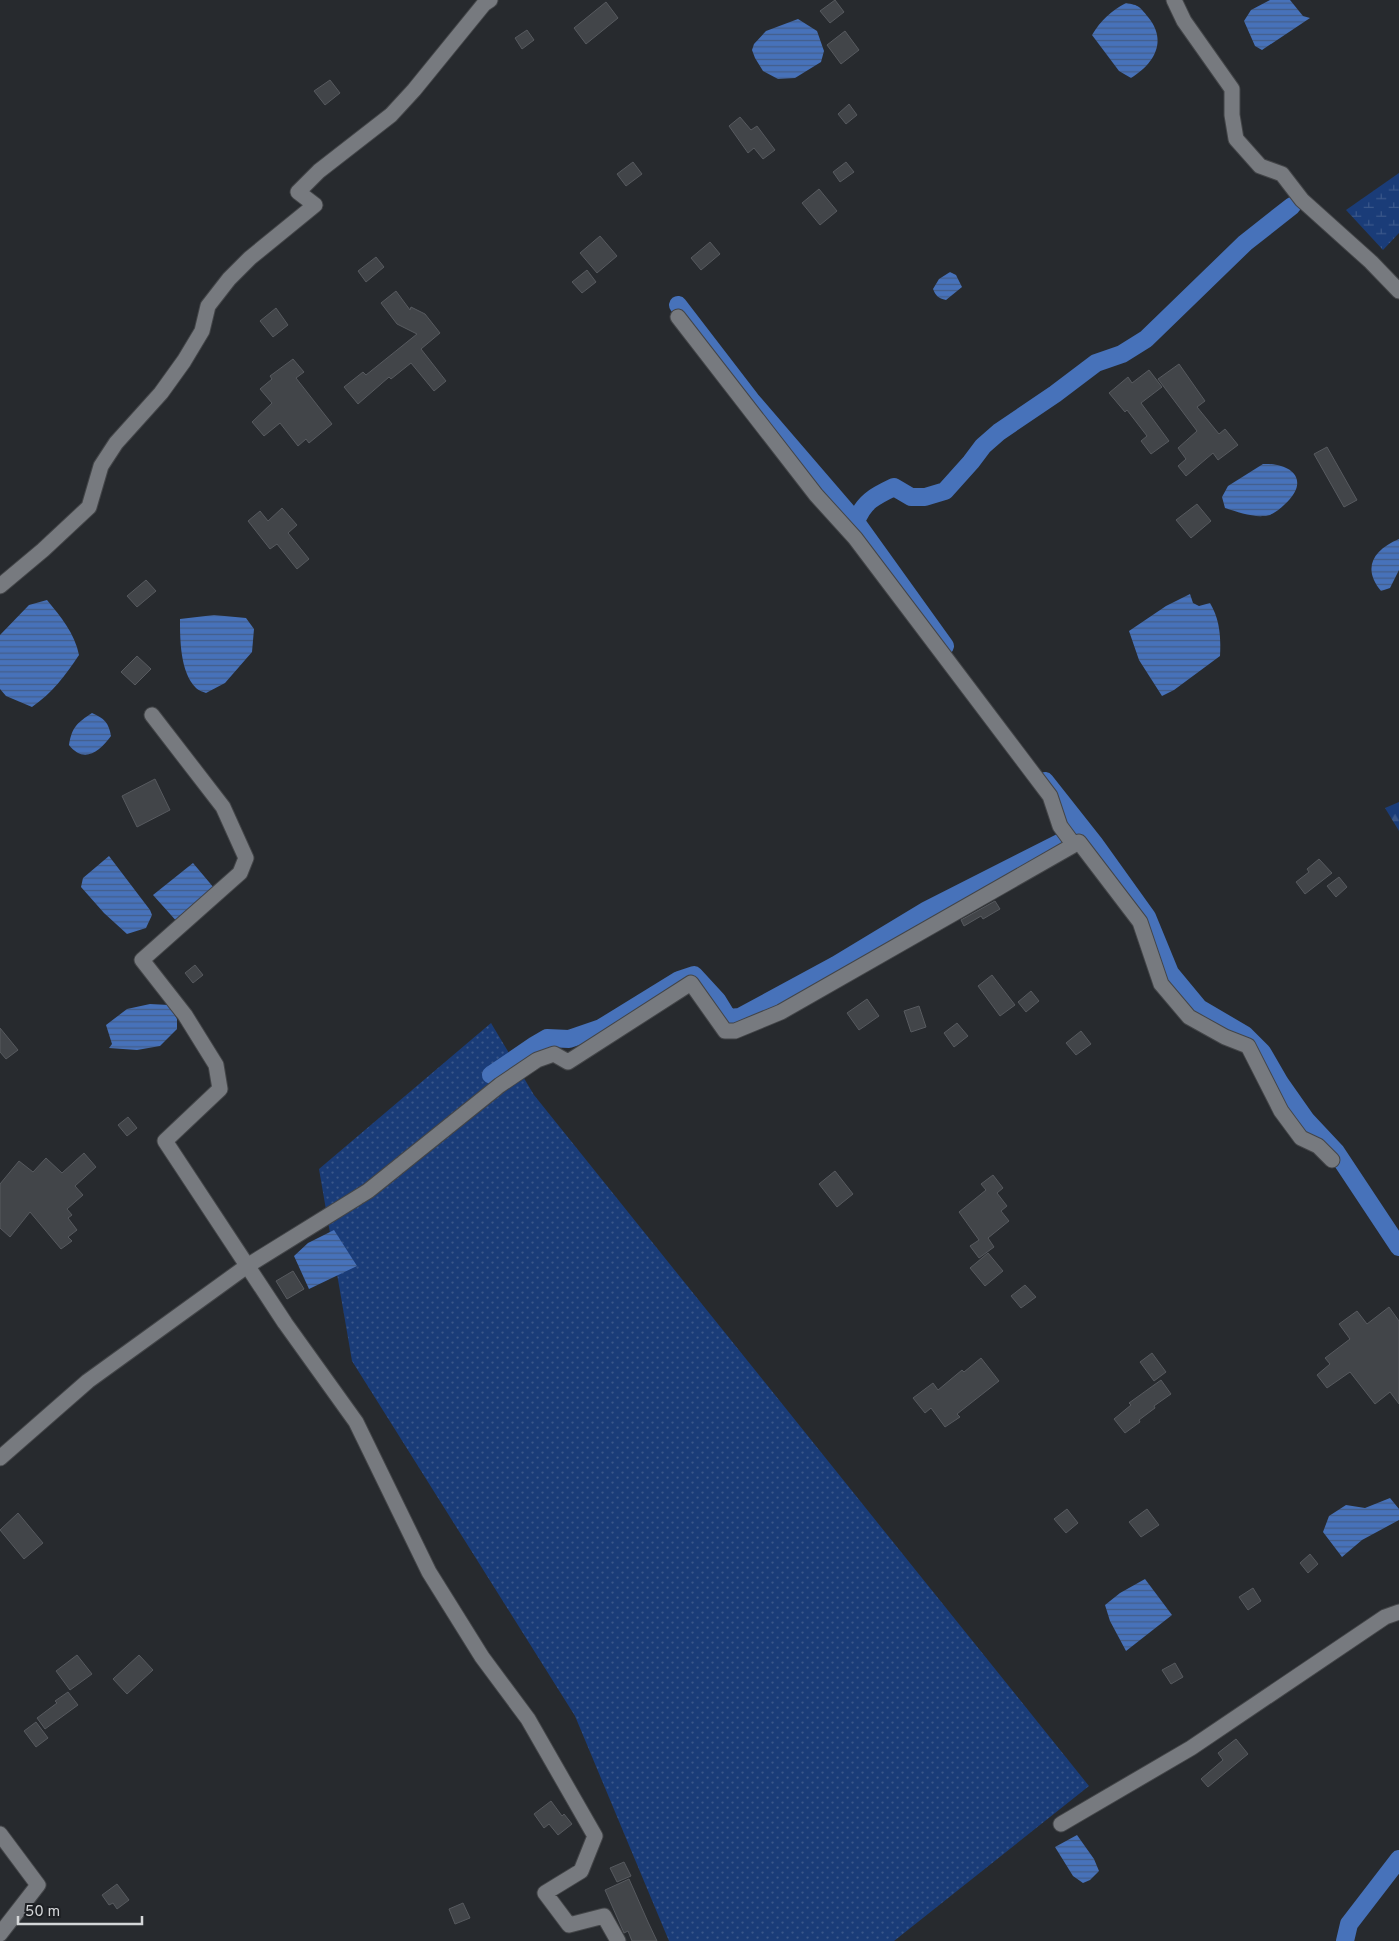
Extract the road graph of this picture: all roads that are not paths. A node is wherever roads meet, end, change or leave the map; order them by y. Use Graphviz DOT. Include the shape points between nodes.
graph roads {
  1 [pos="490,0"];
  2 [pos="1174,0"];
  3 [pos="1399,291"];
  4 [pos="678,317"];
  5 [pos="0,586"];
  6 [pos="152,715"];
  7 [pos="1074,844"];
  8 [pos="1332,1160"];
  9 [pos="247,1266"];
  10 [pos="0,1458"];
  11 [pos="1399,1612"];
  12 [pos="1060,1824"];
  13 [pos="0,1834"];
  14 [pos="0,1934"];
  15 [pos="618,1941"];
  1 -- 5 [label="street" via="390,115 319,171 298,192 315,205 250,258 208,306 202,331 184,361 101,466 89,507"];
  2 -- 3 [label="street" via="1184,21 1232,88 1236,139 1260,166 1282,174 1302,200"];
  4 -- 7 [label="street" via="816,495 855,538 1044,788 1060,826"];
  6 -- 9 [label="street" via="223,807 246,858 240,874 142,960 184,1015 216,1065 220,1089 165,1141"];
  7 -- 8 [label="street" via="1079,842 1140,922 1161,984 1189,1017 1248,1046 1281,1111 1301,1138 1318,1146"];
  7 -- 9 [label="street" via="781,1012 735,1031 725,1030 691,983 568,1062 554,1054 536,1060 368,1191"];
  9 -- 10 [label="street" via="88,1381"];
  9 -- 15 [label="street" via="356,1422 429,1572 482,1657 528,1719 595,1836 581,1871 545,1893 569,1925 604,1916"];
  11 -- 12 [label="street" via="1385,1617 1191,1748"];
  13 -- 14 [label="street" via="38,1886"];
}
